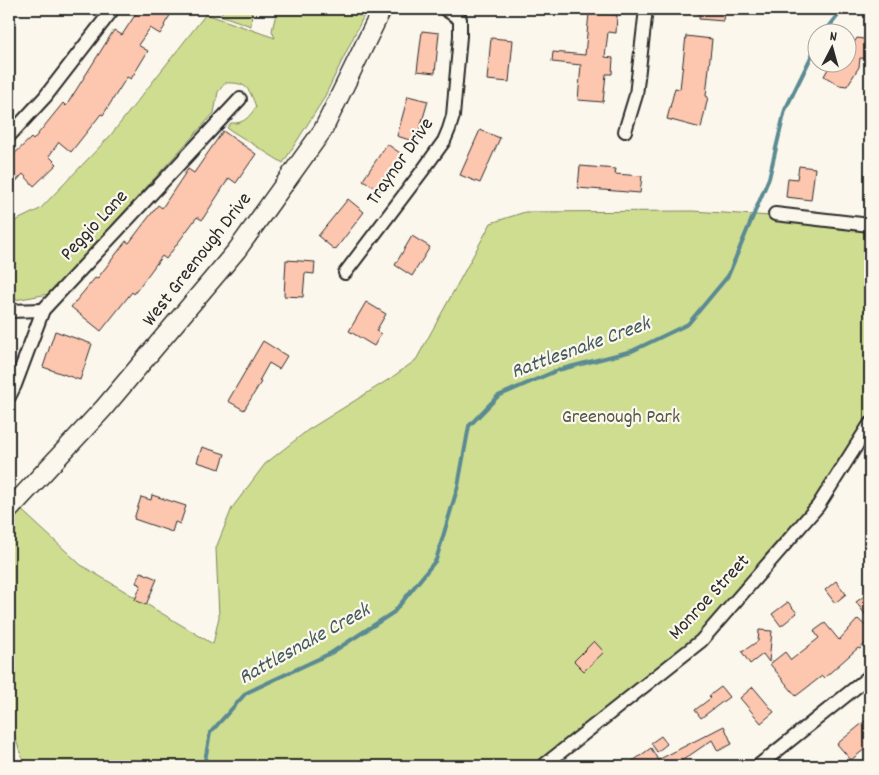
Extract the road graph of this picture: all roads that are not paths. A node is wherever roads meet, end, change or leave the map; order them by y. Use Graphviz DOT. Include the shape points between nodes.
graph roads {
  1 [pos="113,9"];
  2 [pos="382,9"];
  3 [pos="445,9"];
  4 [pos="646,9"];
  5 [pos="240,99"];
  6 [pos="625,131"];
  7 [pos="9,136"];
  8 [pos="775,214"];
  9 [pos="870,225"];
  10 [pos="345,273"];
  11 [pos="43,310"];
  12 [pos="9,311"];
  13 [pos="9,397"];
  14 [pos="870,424"];
  15 [pos="9,510"];
  16 [pos="870,676"];
  17 [pos="542,766"];
  18 [pos="758,766"];
  1 -- 7 [label="street" via="45,97"];
  2 -- 15 [label="street, West Greenough Drive" via="322,130 237,250 103,409"];
  3 -- 10 [label="street, Traynor Drive" via="460,19 453,116 449,129 444,141"];
  4 -- 6 [label="street" via="636,95"];
  5 -- 11 [label="street, Peggio Lane"];
  8 -- 9 [label="street"];
  11 -- 12 [label="street"];
  11 -- 13 [label="street, Peggio Lane"];
  14 -- 17 [label="street, Monroe Street" via="818,506 701,641"];
  16 -- 18 [label="street"];
}
